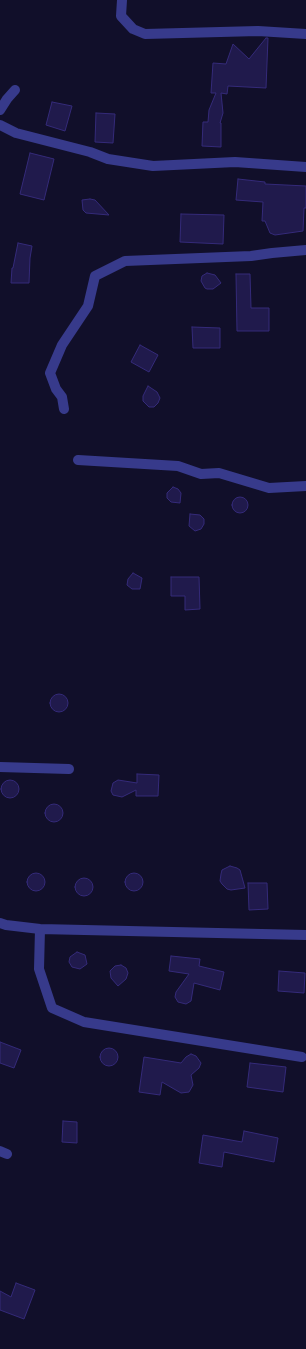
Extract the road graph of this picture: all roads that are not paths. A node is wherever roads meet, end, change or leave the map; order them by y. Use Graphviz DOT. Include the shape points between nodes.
graph roads {
  1 [pos="122,0"];
  2 [pos="306,34"];
  3 [pos="15,90"];
  4 [pos="0,110"];
  5 [pos="0,125"];
  6 [pos="306,167"];
  7 [pos="306,250"];
  8 [pos="64,409"];
  9 [pos="78,460"];
  10 [pos="306,486"];
  11 [pos="0,767"];
  12 [pos="69,769"];
  13 [pos="0,923"];
  14 [pos="40,929"];
  15 [pos="306,935"];
  16 [pos="302,1057"];
  1 -- 2 [label="street" via="121,16 133,29 145,34 258,31"];
  3 -- 4 [label="street"];
  5 -- 6 [label="street" via="16,133 108,159 153,166 236,162"];
  7 -- 8 [label="street" via="251,256 125,261 95,276 88,306 62,345 50,373 62,397"];
  9 -- 10 [label="street" via="178,466 201,474 219,473 269,488"];
  11 -- 12 [label="street"];
  13 -- 14 [label="street"];
  14 -- 15 [label="street"];
  14 -- 16 [label="street" via="39,969 52,1008 84,1022"];
}
